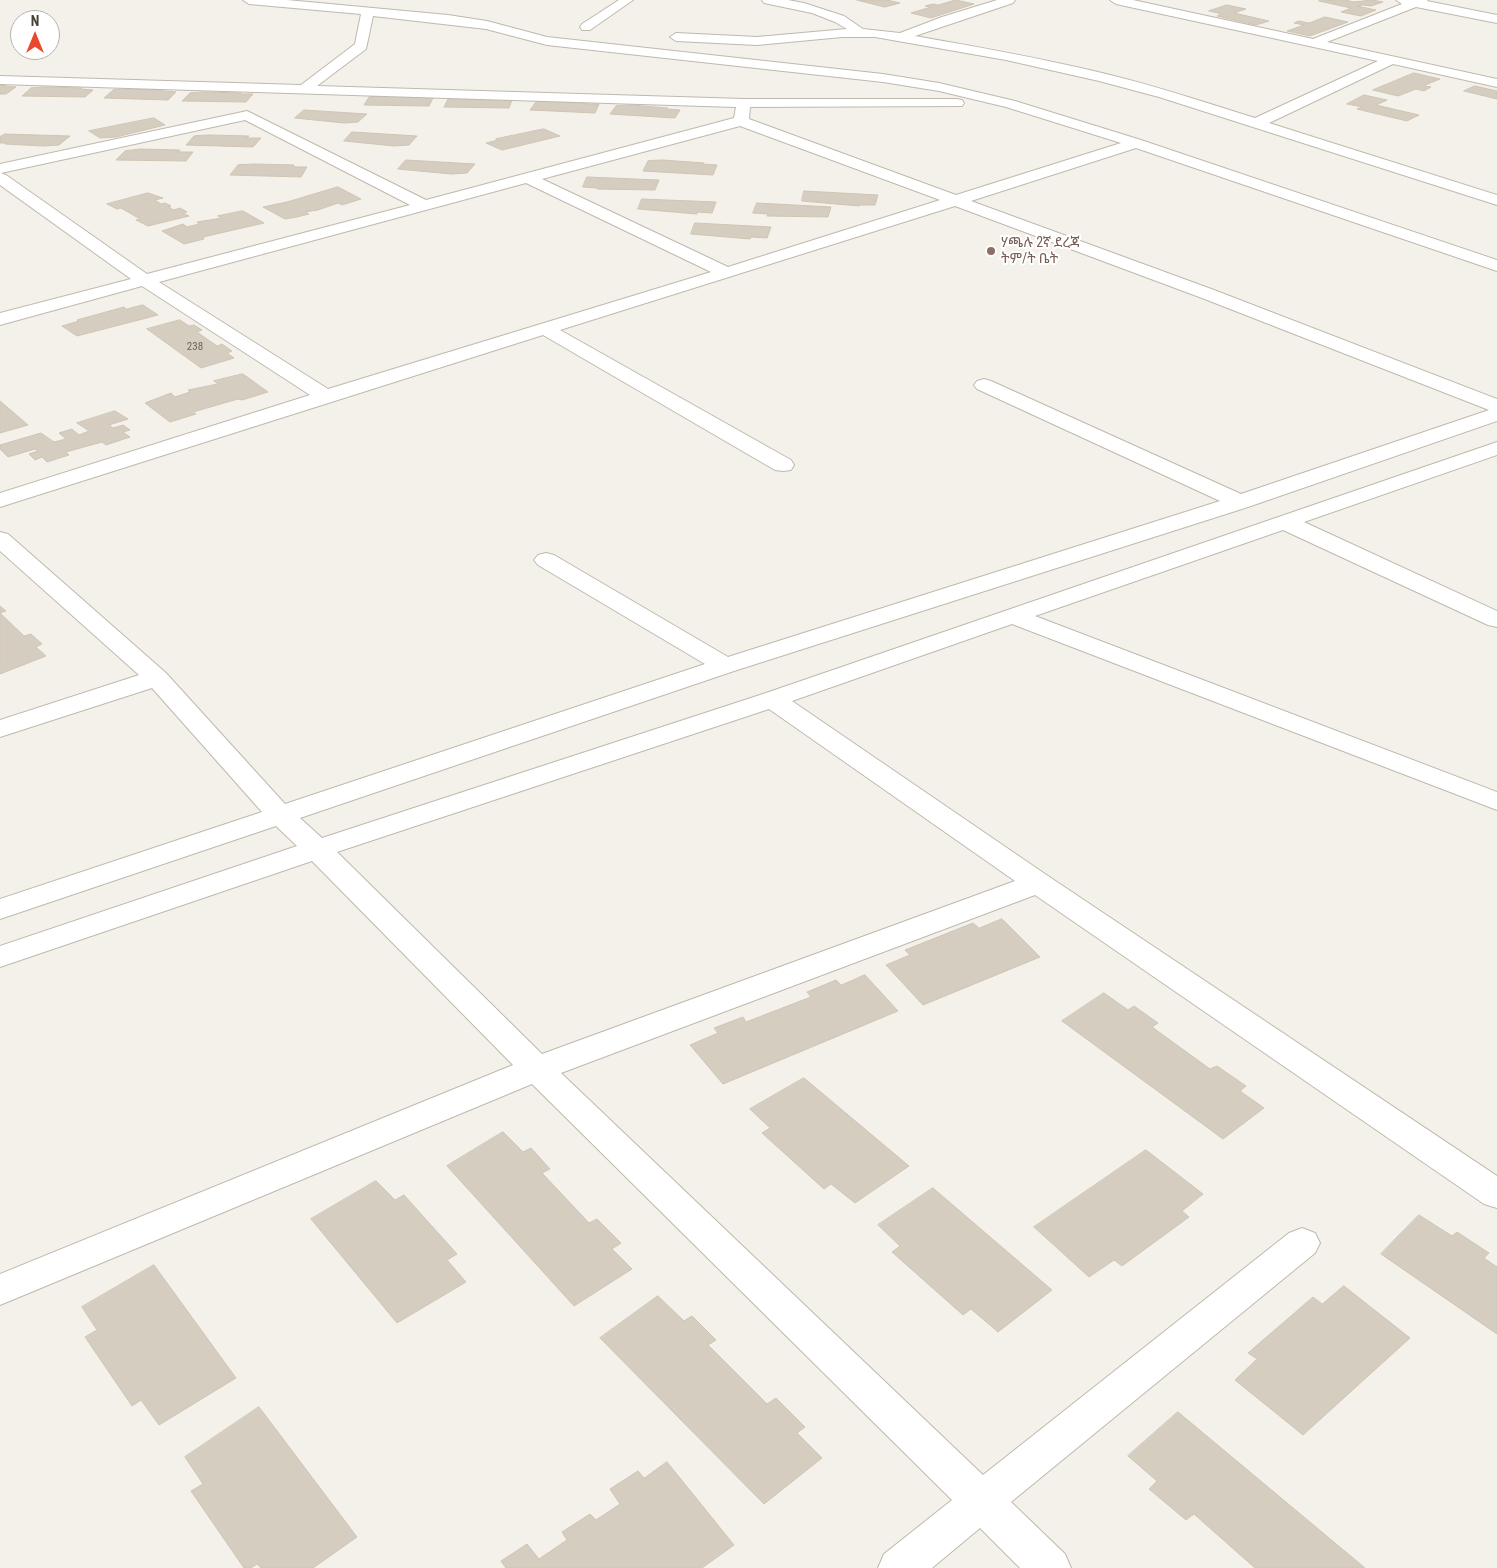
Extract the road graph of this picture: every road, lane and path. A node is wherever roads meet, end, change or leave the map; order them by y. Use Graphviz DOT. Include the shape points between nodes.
graph roads {
  1 [pos="249,0"];
  2 [pos="301,0"];
  3 [pos="627,0"];
  4 [pos="768,0"];
  5 [pos="1009,0"];
  6 [pos="1116,0"];
  7 [pos="1401,0"];
  8 [pos="1418,1"];
  9 [pos="421,4"];
  10 [pos="373,9"];
  11 [pos="1497,19"];
  12 [pos="526,22"];
  13 [pos="605,29"];
  14 [pos="860,32"];
  15 [pos="664,35"];
  16 [pos="902,37"];
  17 [pos="1314,43"];
  18 [pos="804,48"];
  19 [pos="1391,60"];
  20 [pos="812,70"];
  21 [pos="1497,74"];
  22 [pos="0,80"];
  23 [pos="1482,80"];
  24 [pos="1497,83"];
  25 [pos="303,90"];
  26 [pos="346,91"];
  27 [pos="744,103"];
  28 [pos="292,104"];
  29 [pos="1010,104"];
  30 [pos="265,110"];
  31 [pos="247,115"];
  32 [pos="741,122"];
  33 [pos="1256,123"];
  34 [pos="1136,144"];
  35 [pos="0,169"];
  36 [pos="0,178"];
  37 [pos="530,179"];
  38 [pos="1497,200"];
  39 [pos="956,201"];
  40 [pos="424,206"];
  41 [pos="1497,266"];
  42 [pos="727,273"];
  43 [pos="144,280"];
  44 [pos="0,319"];
  45 [pos="545,329"];
  46 [pos="984,385"];
  47 [pos="326,396"];
  48 [pos="1497,406"];
  49 [pos="1497,414"];
  50 [pos="1497,448"];
  51 [pos="783,465"];
  52 [pos="0,500"];
  53 [pos="1240,502"];
  54 [pos="1285,522"];
  55 [pos="0,539"];
  56 [pos="546,560"];
  57 [pos="1016,617"];
  58 [pos="1497,620"];
  59 [pos="725,666"];
  60 [pos="157,678"];
  61 [pos="772,700"];
  62 [pos="0,729"];
  63 [pos="1497,802"];
  64 [pos="280,815"];
  65 [pos="317,849"];
  66 [pos="1038,883"];
  67 [pos="0,909"];
  68 [pos="0,957"];
  69 [pos="537,1069"];
  70 [pos="1497,1194"];
  71 [pos="1302,1243"];
  72 [pos="0,1290"];
  73 [pos="980,1501"];
  74 [pos="899,1568"];
  75 [pos="1050,1568"];
  1 -- 10 [label="street"];
  2 -- 10 [label="street"];
  3 -- 13 [label="street" via="581,27"];
  4 -- 14 [label="street" via="818,10"];
  5 -- 16 [label="street"];
  6 -- 17 [label="street"];
  7 -- 8 [label="street"];
  8 -- 11 [label="street"];
  8 -- 17 [label="street"];
  9 -- 10 [label="street"];
  10 -- 12 [label="street"];
  10 -- 20 [label="street" via="468,22 546,41"];
  10 -- 25 [label="street" via="361,46"];
  14 -- 16 [label="street"];
  14 -- 18 [label="street"];
  15 -- 18 [label="street"];
  16 -- 33 [label="street" via="1101,77"];
  17 -- 19 [label="street"];
  18 -- 20 [label="street"];
  19 -- 23 [label="street"];
  19 -- 33 [label="street"];
  20 -- 29 [label="street" via="938,87"];
  21 -- 23 [label="street"];
  22 -- 25 [label="street"];
  23 -- 24 [label="street"];
  25 -- 26 [label="street"];
  26 -- 27 [label="street"];
  26 -- 28 [label="street"];
  27 -- 29 [label="street"];
  27 -- 32 [label="street"];
  29 -- 34 [label="street"];
  30 -- 31 [label="street"];
  31 -- 35 [label="street"];
  31 -- 40 [label="street"];
  32 -- 37 [label="street"];
  32 -- 39 [label="street"];
  33 -- 38 [label="street"];
  34 -- 39 [label="street"];
  34 -- 41 [label="street"];
  36 -- 43 [label="street"];
  37 -- 40 [label="street"];
  37 -- 42 [label="street"];
  39 -- 42 [label="street"];
  39 -- 48 [label="street"];
  40 -- 43 [label="street"];
  42 -- 45 [label="street"];
  43 -- 44 [label="street"];
  43 -- 47 [label="street"];
  45 -- 47 [label="street"];
  45 -- 51 [label="street"];
  46 -- 53 [label="street"];
  47 -- 52 [label="street"];
  49 -- 53 [label="street"];
  50 -- 54 [label="street"];
  53 -- 59 [label="street"];
  54 -- 57 [label="street"];
  54 -- 58 [label="street"];
  55 -- 60 [label="street"];
  56 -- 59 [label="street"];
  57 -- 61 [label="street"];
  57 -- 63 [label="street"];
  59 -- 64 [label="street"];
  60 -- 62 [label="street"];
  60 -- 64 [label="street"];
  61 -- 65 [label="street"];
  61 -- 66 [label="street"];
  64 -- 65 [label="street"];
  64 -- 67 [label="street"];
  65 -- 68 [label="street"];
  65 -- 69 [label="street"];
  66 -- 69 [label="street"];
  66 -- 70 [label="street"];
  69 -- 72 [label="street"];
  69 -- 73 [label="street"];
  71 -- 73 [label="street"];
  73 -- 74 [label="street"];
  73 -- 75 [label="street"];
}
